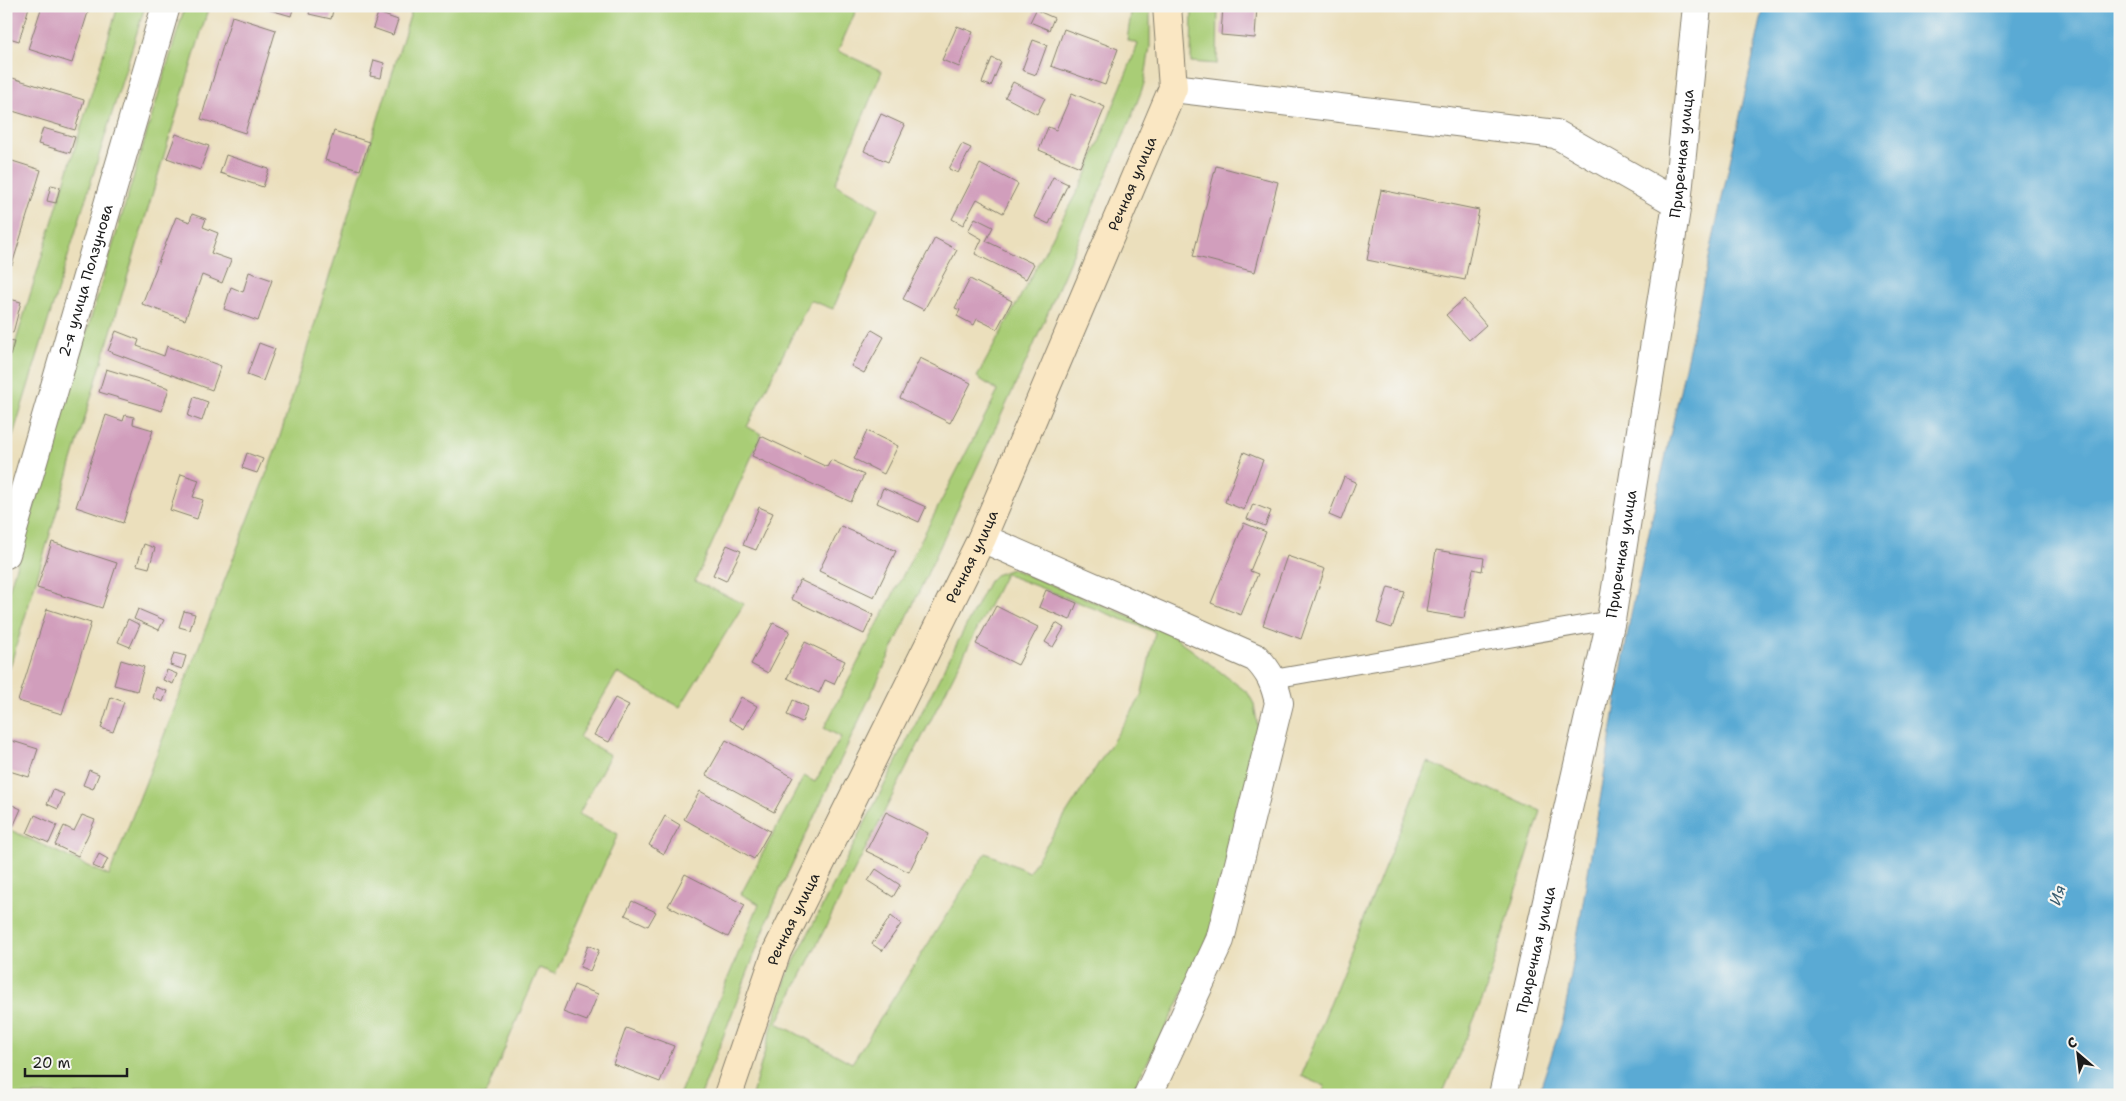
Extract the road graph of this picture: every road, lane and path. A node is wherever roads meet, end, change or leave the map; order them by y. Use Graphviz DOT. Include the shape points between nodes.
graph roads {
  1 [pos="166,6"];
  2 [pos="1167,6"];
  3 [pos="1697,6"];
  4 [pos="1173,88"];
  5 [pos="1677,203"];
  6 [pos="982,538"];
  7 [pos="6,554"];
  8 [pos="1611,620"];
  9 [pos="1273,679"];
  10 [pos="728,1095"];
  11 [pos="1148,1095"];
  12 [pos="1503,1095"];
  1 -- 7 [label="street, 2-я улица Ползунова"];
  2 -- 4 [label="street, Речная улица"];
  3 -- 5 [label="street, Приречная улица"];
  4 -- 5 [label="street" via="1556,134"];
  4 -- 6 [label="street, Речная улица"];
  5 -- 8 [label="street, Приречная улица"];
  6 -- 9 [label="street" via="1256,658"];
  6 -- 10 [label="street, Речная улица" via="778,951"];
  8 -- 9 [label="lane"];
  8 -- 12 [label="street, Приречная улица"];
  9 -- 11 [label="street" via="1279,702 1220,940"];
}
